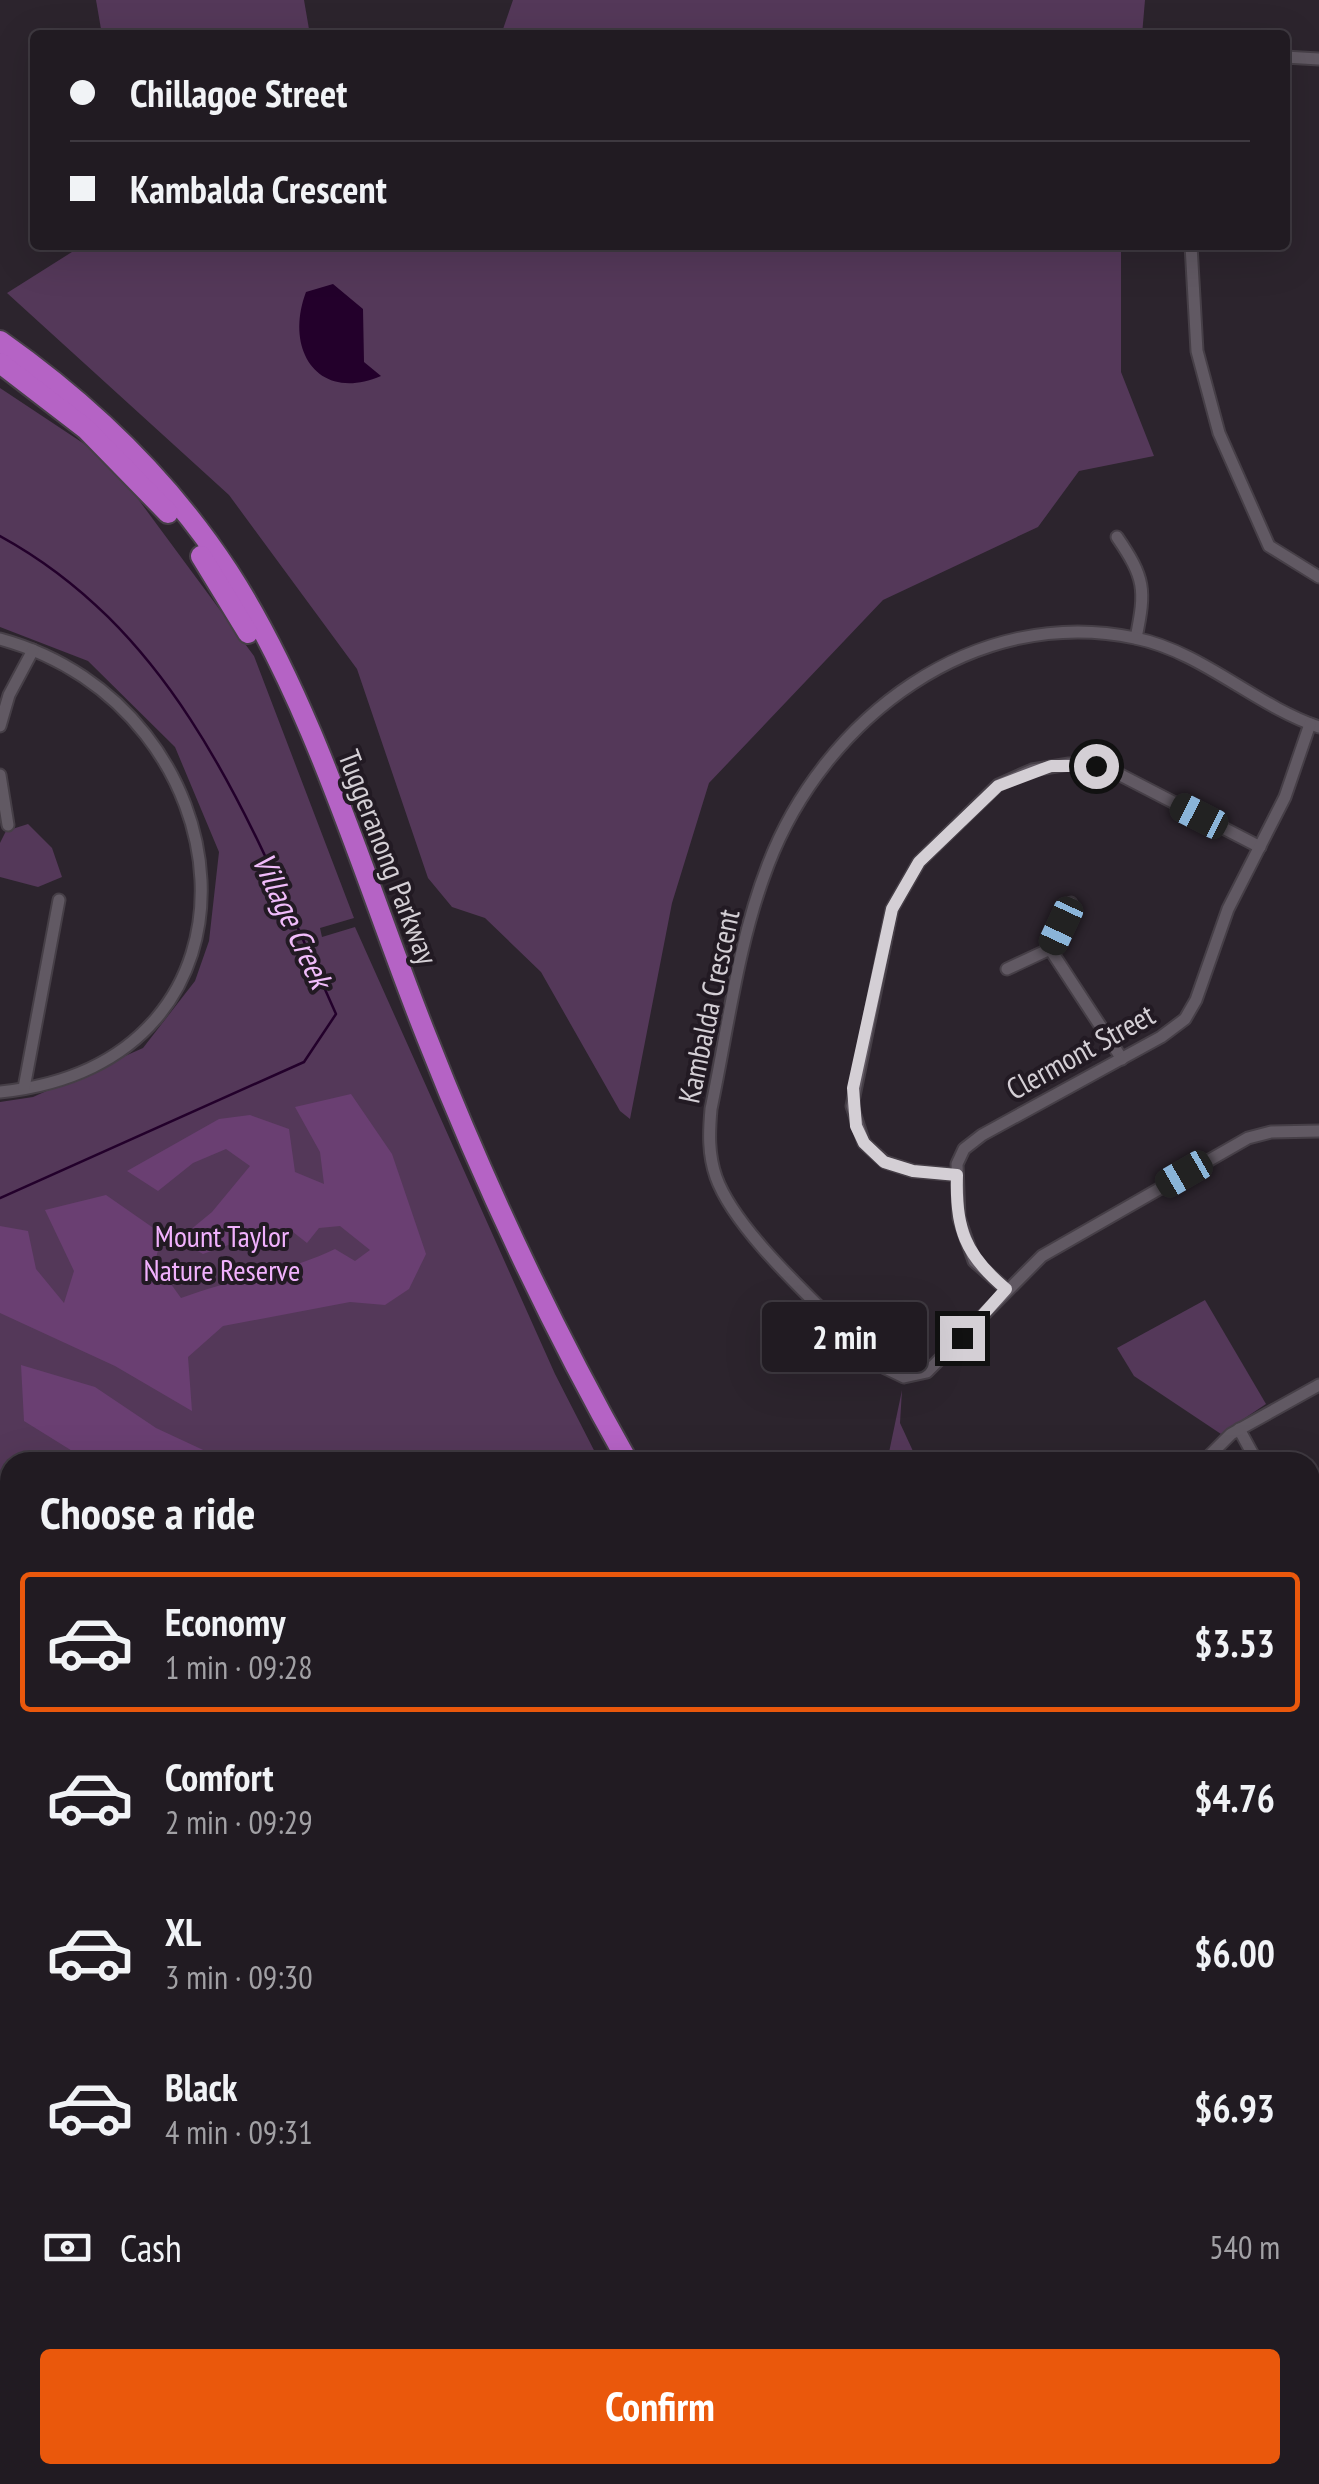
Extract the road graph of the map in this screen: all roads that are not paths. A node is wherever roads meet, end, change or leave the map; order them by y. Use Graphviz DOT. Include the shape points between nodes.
graph roads {
  1 [pos="1290,56"];
  2 [pos="1319,59"];
  3 [pos="1191,250"];
  4 [pos="0,341"];
  5 [pos="0,363"];
  6 [pos="1116,537"];
  7 [pos="1319,577"];
  8 [pos="1136,638"];
  9 [pos="0,639"];
  10 [pos="34,650"];
  11 [pos="1314,725"];
  12 [pos="0,726"];
  13 [pos="0,775"];
  14 [pos="8,825"];
  15 [pos="1260,847"];
  16 [pos="59,900"];
  17 [pos="1071,902"];
  18 [pos="1050,950"];
  19 [pos="1007,969"];
  20 [pos="1122,1058"];
  21 [pos="24,1088"];
  22 [pos="0,1092"];
  23 [pos="1319,1131"];
  24 [pos="957,1175"];
  25 [pos="1006,1289"];
  26 [pos="1319,1384"];
  27 [pos="1239,1430"];
  28 [pos="608,1452"];
  29 [pos="623,1452"];
  30 [pos="1211,1452"];
  31 [pos="1251,1452"];
  1 -- 2 [label="street"];
  3 -- 7 [label="street" via="1197,351 1219,433 1269,546"];
  4 -- 29 [label="highway, Tuggeranong Parkway" via="59,386 158,481 211,546 262,628 484,1177"];
  5 -- 28 [label="highway, Tuggeranong Parkway" via="73,418 148,491 194,547 252,638 484,1208"];
  6 -- 8 [label="street" via="1142,575"];
  8 -- 11 [label="street, Kambalda Crescent" via="1189,656"];
  8 -- 25 [label="street, Kambalda Crescent" via="1042,631 959,654 882,708 824,768 786,825 751,913 710,1108 714,1174 734,1214 890,1374 926,1372"];
  9 -- 10 [label="street"];
  10 -- 12 [label="street"];
  10 -- 21 [label="street" via="104,691 150,736 196,835 202,898 184,974 155,1018 98,1063"];
  11 -- 15 [label="street, Clermont Street"];
  13 -- 14 [label="street"];
  15 -- 20 [label="street, Clermont Street" via="1185,1019"];
  15 -- 24 [label="street" via="1107,768 1069,764 1032,770 998,786 919,862 892,909 852,1106 864,1143 884,1162"];
  16 -- 21 [label="street"];
  17 -- 18 [label="street"];
  18 -- 19 [label="street"];
  18 -- 20 [label="street"];
  20 -- 24 [label="street, Clermont Street" via="982,1135 964,1149"];
  21 -- 22 [label="street"];
  23 -- 25 [label="street, Kambalda Crescent" via="1248,1138 1056,1246"];
  24 -- 25 [label="street" via="967,1248"];
  26 -- 27 [label="street"];
  27 -- 30 [label="street"];
  27 -- 31 [label="street"];
}
